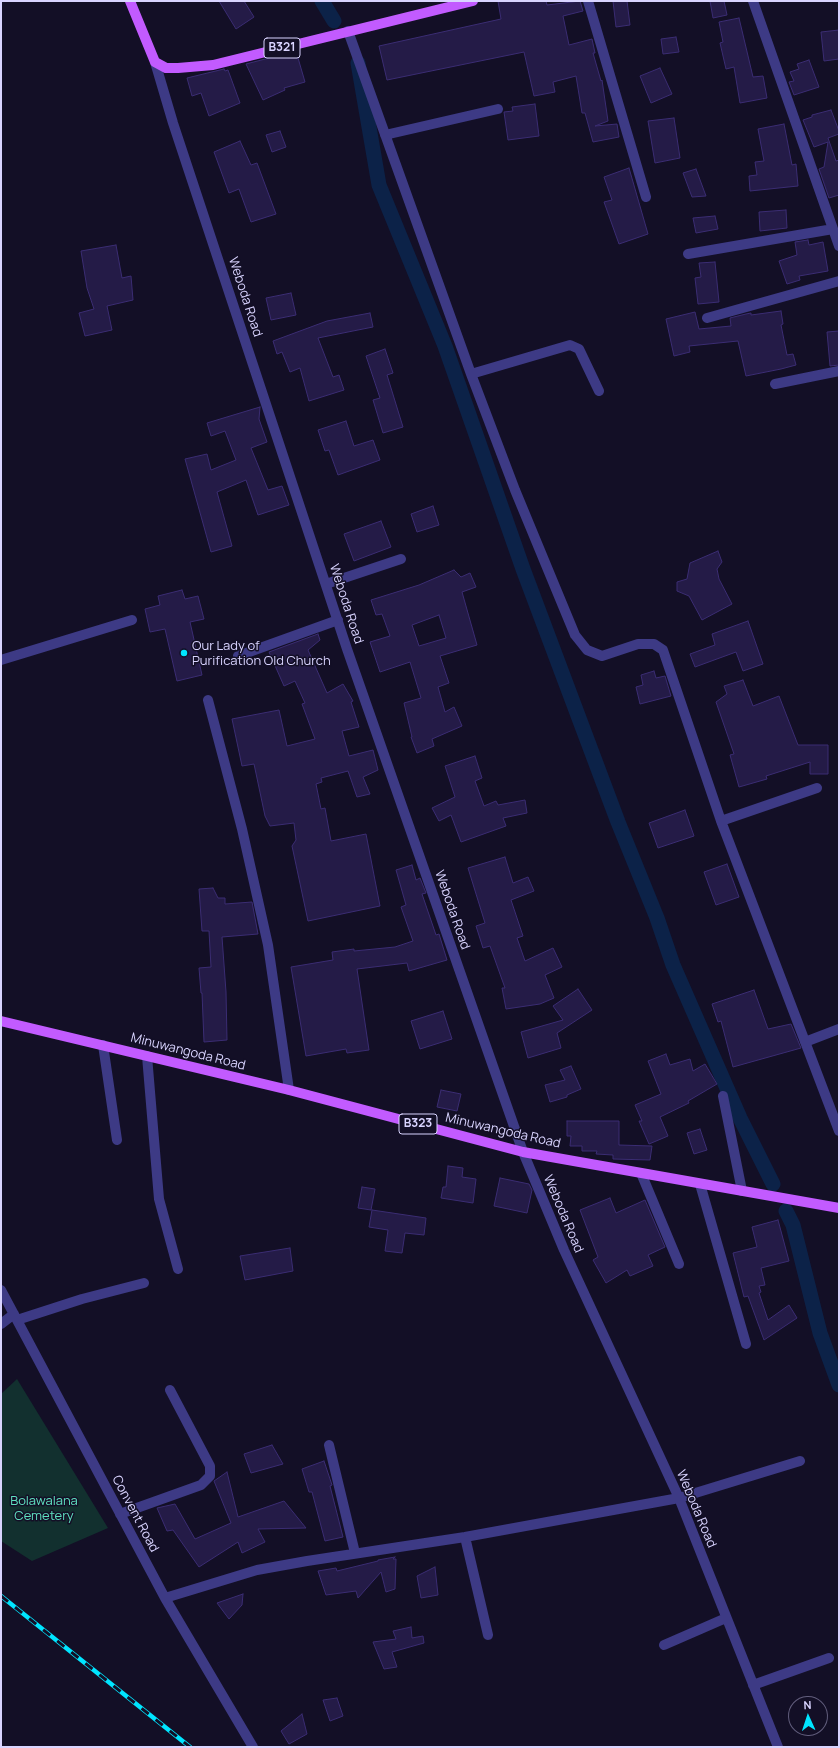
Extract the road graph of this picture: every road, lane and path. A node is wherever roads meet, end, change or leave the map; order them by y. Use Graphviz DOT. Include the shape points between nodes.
graph roads {
  1 [pos="130,1"];
  2 [pos="473,1"];
  3 [pos="588,1"];
  4 [pos="753,1"];
  5 [pos="348,31"];
  6 [pos="155,62"];
  7 [pos="498,109"];
  8 [pos="385,136"];
  9 [pos="646,197"];
  10 [pos="833,229"];
  11 [pos="839,246"];
  12 [pos="688,254"];
  13 [pos="839,281"];
  14 [pos="707,318"];
  15 [pos="839,371"];
  16 [pos="471,374"];
  17 [pos="775,384"];
  18 [pos="599,391"];
  19 [pos="400,559"];
  20 [pos="326,584"];
  21 [pos="132,620"];
  22 [pos="338,620"];
  23 [pos="238,656"];
  24 [pos="1,660"];
  25 [pos="208,700"];
  26 [pos="817,788"];
  27 [pos="721,821"];
  28 [pos="1,1021"];
  29 [pos="839,1029"];
  30 [pos="805,1042"];
  31 [pos="102,1045"];
  32 [pos="147,1056"];
  33 [pos="289,1090"];
  34 [pos="723,1096"];
  35 [pos="839,1131"];
  36 [pos="117,1140"];
  37 [pos="523,1152"];
  38 [pos="641,1173"];
  39 [pos="700,1184"];
  40 [pos="742,1191"];
  41 [pos="839,1208"];
  42 [pos="679,1264"];
  43 [pos="178,1269"];
  44 [pos="144,1283"];
  45 [pos="1,1290"];
  46 [pos="16,1317"];
  47 [pos="1,1324"];
  48 [pos="746,1344"];
  49 [pos="170,1390"];
  50 [pos="329,1445"];
  51 [pos="800,1461"];
  52 [pos="679,1498"];
  53 [pos="120,1514"];
  54 [pos="465,1537"];
  55 [pos="355,1553"];
  56 [pos="165,1598"];
  57 [pos="726,1618"];
  58 [pos="488,1635"];
  59 [pos="664,1644"];
  60 [pos="829,1658"];
  61 [pos="753,1685"];
  62 [pos="253,1747"];
  63 [pos="778,1747"];
  1 -- 6 [label="main road"];
  2 -- 5 [label="main road, B321"];
  3 -- 9 [label="street"];
  4 -- 10 [label="street"];
  5 -- 6 [label="main road, B321" via="214,65 166,68"];
  5 -- 8 [label="street"];
  6 -- 20 [label="street, Weboda Road"];
  7 -- 8 [label="street"];
  8 -- 16 [label="street"];
  10 -- 11 [label="street"];
  10 -- 12 [label="street"];
  13 -- 14 [label="street"];
  15 -- 17 [label="street"];
  16 -- 18 [label="street" via="570,345 579,349"];
  16 -- 27 [label="street" via="515,490 575,635 587,650 602,656 638,644 654,644 663,650"];
  19 -- 20 [label="street"];
  20 -- 22 [label="street, Weboda Road"];
  21 -- 24 [label="street"];
  22 -- 23 [label="street"];
  22 -- 37 [label="street, Weboda Road"];
  25 -- 33 [label="street" via="242,829 268,945"];
  26 -- 27 [label="street"];
  27 -- 30 [label="street"];
  28 -- 31 [label="main road, Minuwangoda Road / B323"];
  29 -- 30 [label="street"];
  30 -- 35 [label="street"];
  31 -- 32 [label="main road, Minuwangoda Road / B323"];
  31 -- 36 [label="street"];
  32 -- 33 [label="main road, Minuwangoda Road / B323"];
  32 -- 43 [label="street" via="159,1199"];
  33 -- 37 [label="main road, Minuwangoda Road / B323"];
  34 -- 40 [label="street"];
  37 -- 38 [label="main road, Minuwangoda Road / B323"];
  37 -- 52 [label="street, Weboda Road" via="564,1250"];
  38 -- 39 [label="main road, Minuwangoda Road / B323"];
  38 -- 42 [label="street"];
  39 -- 40 [label="main road, Minuwangoda Road / B323"];
  39 -- 48 [label="street"];
  40 -- 41 [label="main road, Minuwangoda Road / B323"];
  44 -- 46 [label="street"];
  45 -- 46 [label="street, Convent Road"];
  46 -- 47 [label="street"];
  46 -- 53 [label="street, Convent Road"];
  49 -- 53 [label="street" via="210,1466 210,1476 201,1485"];
  50 -- 55 [label="street"];
  51 -- 52 [label="street"];
  52 -- 54 [label="street"];
  52 -- 57 [label="street, Weboda Road"];
  53 -- 56 [label="street, Convent Road"];
  54 -- 55 [label="street"];
  54 -- 58 [label="street"];
  55 -- 56 [label="street" via="257,1570"];
  56 -- 62 [label="street, Convent Road"];
  57 -- 59 [label="street"];
  57 -- 61 [label="street, Weboda Road"];
  60 -- 61 [label="street"];
  61 -- 63 [label="street, Weboda Road"];
}
